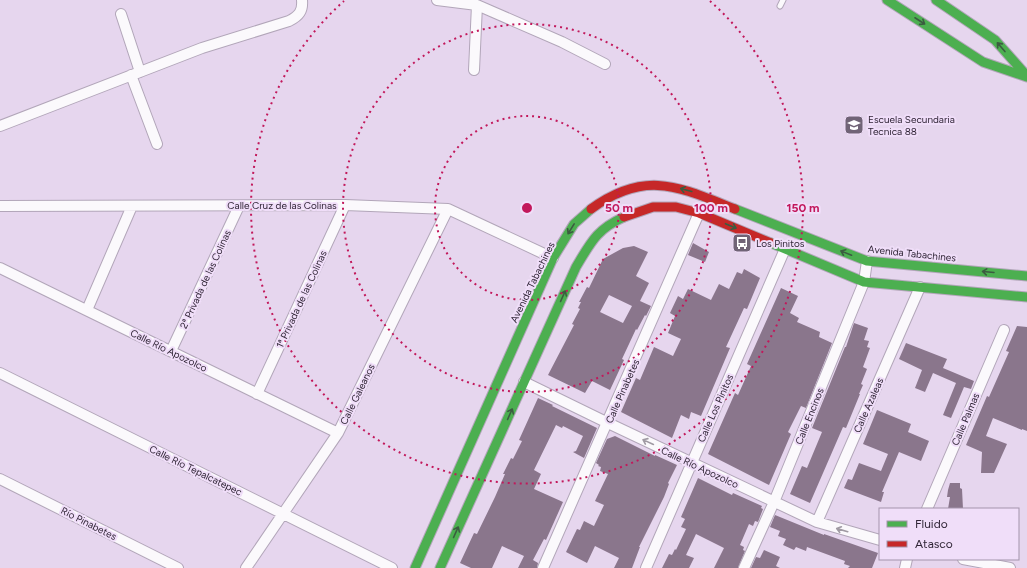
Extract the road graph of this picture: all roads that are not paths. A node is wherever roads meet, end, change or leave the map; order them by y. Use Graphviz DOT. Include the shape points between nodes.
graph roads {
  1 [pos="302,0"];
  2 [pos="437,0"];
  3 [pos="783,0"];
  4 [pos="887,0"];
  5 [pos="936,0"];
  6 [pos="477,5"];
  7 [pos="780,6"];
  8 [pos="121,14"];
  9 [pos="605,64"];
  10 [pos="474,70"];
  11 [pos="136,74"];
  12 [pos="1027,76"];
  13 [pos="0,126"];
  14 [pos="157,144"];
  15 [pos="345,205"];
  16 [pos="0,206"];
  17 [pos="132,206"];
  18 [pos="239,206"];
  19 [pos="448,208"];
  20 [pos="699,213"];
  21 [pos="785,249"];
  22 [pos="553,258"];
  23 [pos="867,261"];
  24 [pos="0,268"];
  25 [pos="1027,276"];
  26 [pos="864,282"];
  27 [pos="920,287"];
  28 [pos="1027,297"];
  29 [pos="87,310"];
  30 [pos="1004,330"];
  31 [pos="171,351"];
  32 [pos="0,373"];
  33 [pos="524,382"];
  34 [pos="257,394"];
  35 [pos="608,423"];
  36 [pos="338,433"];
  37 [pos="692,463"];
  38 [pos="0,479"];
  39 [pos="774,502"];
  40 [pos="927,508"];
  41 [pos="283,514"];
  42 [pos="817,522"];
  43 [pos="879,540"];
  44 [pos="968,560"];
  45 [pos="178,568"];
  46 [pos="246,568"];
  47 [pos="392,568"];
  48 [pos="414,568"];
  49 [pos="440,568"];
  50 [pos="543,568"];
  51 [pos="646,568"];
  52 [pos="744,568"];
  53 [pos="1010,568"];
  1 -- 11 [label="street" via="299,14 289,21 202,48"];
  2 -- 6 [label="street"];
  3 -- 7 [label="lane"];
  4 -- 12 [label="street, one-way" via="983,62"];
  12 -- 5 [label="street, one-way" via="995,40"];
  6 -- 9 [label="street"];
  6 -- 10 [label="street"];
  8 -- 11 [label="street"];
  11 -- 13 [label="street"];
  11 -- 14 [label="street"];
  15 -- 18 [label="street, Calle Cruz de las Colinas"];
  15 -- 19 [label="street, Calle Cruz de las Colinas"];
  15 -- 34 [label="street, 1ª Privada de las Colinas"];
  16 -- 17 [label="street, Calle Cruz de las Colinas"];
  17 -- 18 [label="street, Calle Cruz de las Colinas"];
  17 -- 29 [label="street"];
  18 -- 31 [label="street, 2ª Privada de las Colinas"];
  19 -- 22 [label="street, Calle Cruz de las Colinas"];
  19 -- 36 [label="street, Calle Galeanos"];
  20 -- 21 [label="street, one-way"];
  33 -- 20 [label="street, one-way" via="576,267 602,230 616,221 649,209 668,206"];
  20 -- 35 [label="street, Calle Pinabetes"];
  21 -- 26 [label="street"];
  21 -- 37 [label="street, Calle Los Pinitos"];
  23 -- 22 [label="street, Avenida Tabachines, one-way" via="686,190 656,185 638,186 622,191 585,213"];
  22 -- 48 [label="street, Avenida Tabachines"];
  25 -- 23 [label="street, Avenida Tabachines, one-way"];
  23 -- 26 [label="street, Calle Encinos"];
  24 -- 29 [label="street, Calle Río Apozolco"];
  26 -- 27 [label="street"];
  26 -- 39 [label="street, Calle Encinos"];
  27 -- 28 [label="street"];
  27 -- 42 [label="street, Calle Azaleas"];
  29 -- 31 [label="street, Calle Río Apozolco"];
  30 -- 40 [label="street, Calle Palmas"];
  31 -- 34 [label="street, Calle Río Apozolco"];
  32 -- 41 [label="street, Calle Río Tepalcatepec"];
  33 -- 35 [label="street, Calle Río Apozolco"];
  49 -- 33 [label="street, one-way"];
  34 -- 36 [label="street, Calle Río Apozolco"];
  37 -- 35 [label="street, Calle Río Apozolco, one-way"];
  35 -- 50 [label="street, Calle Pinabetes"];
  36 -- 41 [label="street, Calle Galeanos"];
  37 -- 39 [label="street, Calle Río Apozolco"];
  37 -- 51 [label="street, Calle Los Pinitos"];
  38 -- 45 [label="street, Río Pinabetes"];
  39 -- 42 [label="street, Calle Río Apozolco"];
  39 -- 52 [label="street, Calle Encinos"];
  41 -- 46 [label="street, Calle Galeanos"];
  41 -- 47 [label="street, Calle Río Tepalcatepec"];
  43 -- 42 [label="street, Calle Río Apozolco, one-way"];
  44 -- 53 [label="street"];
}
